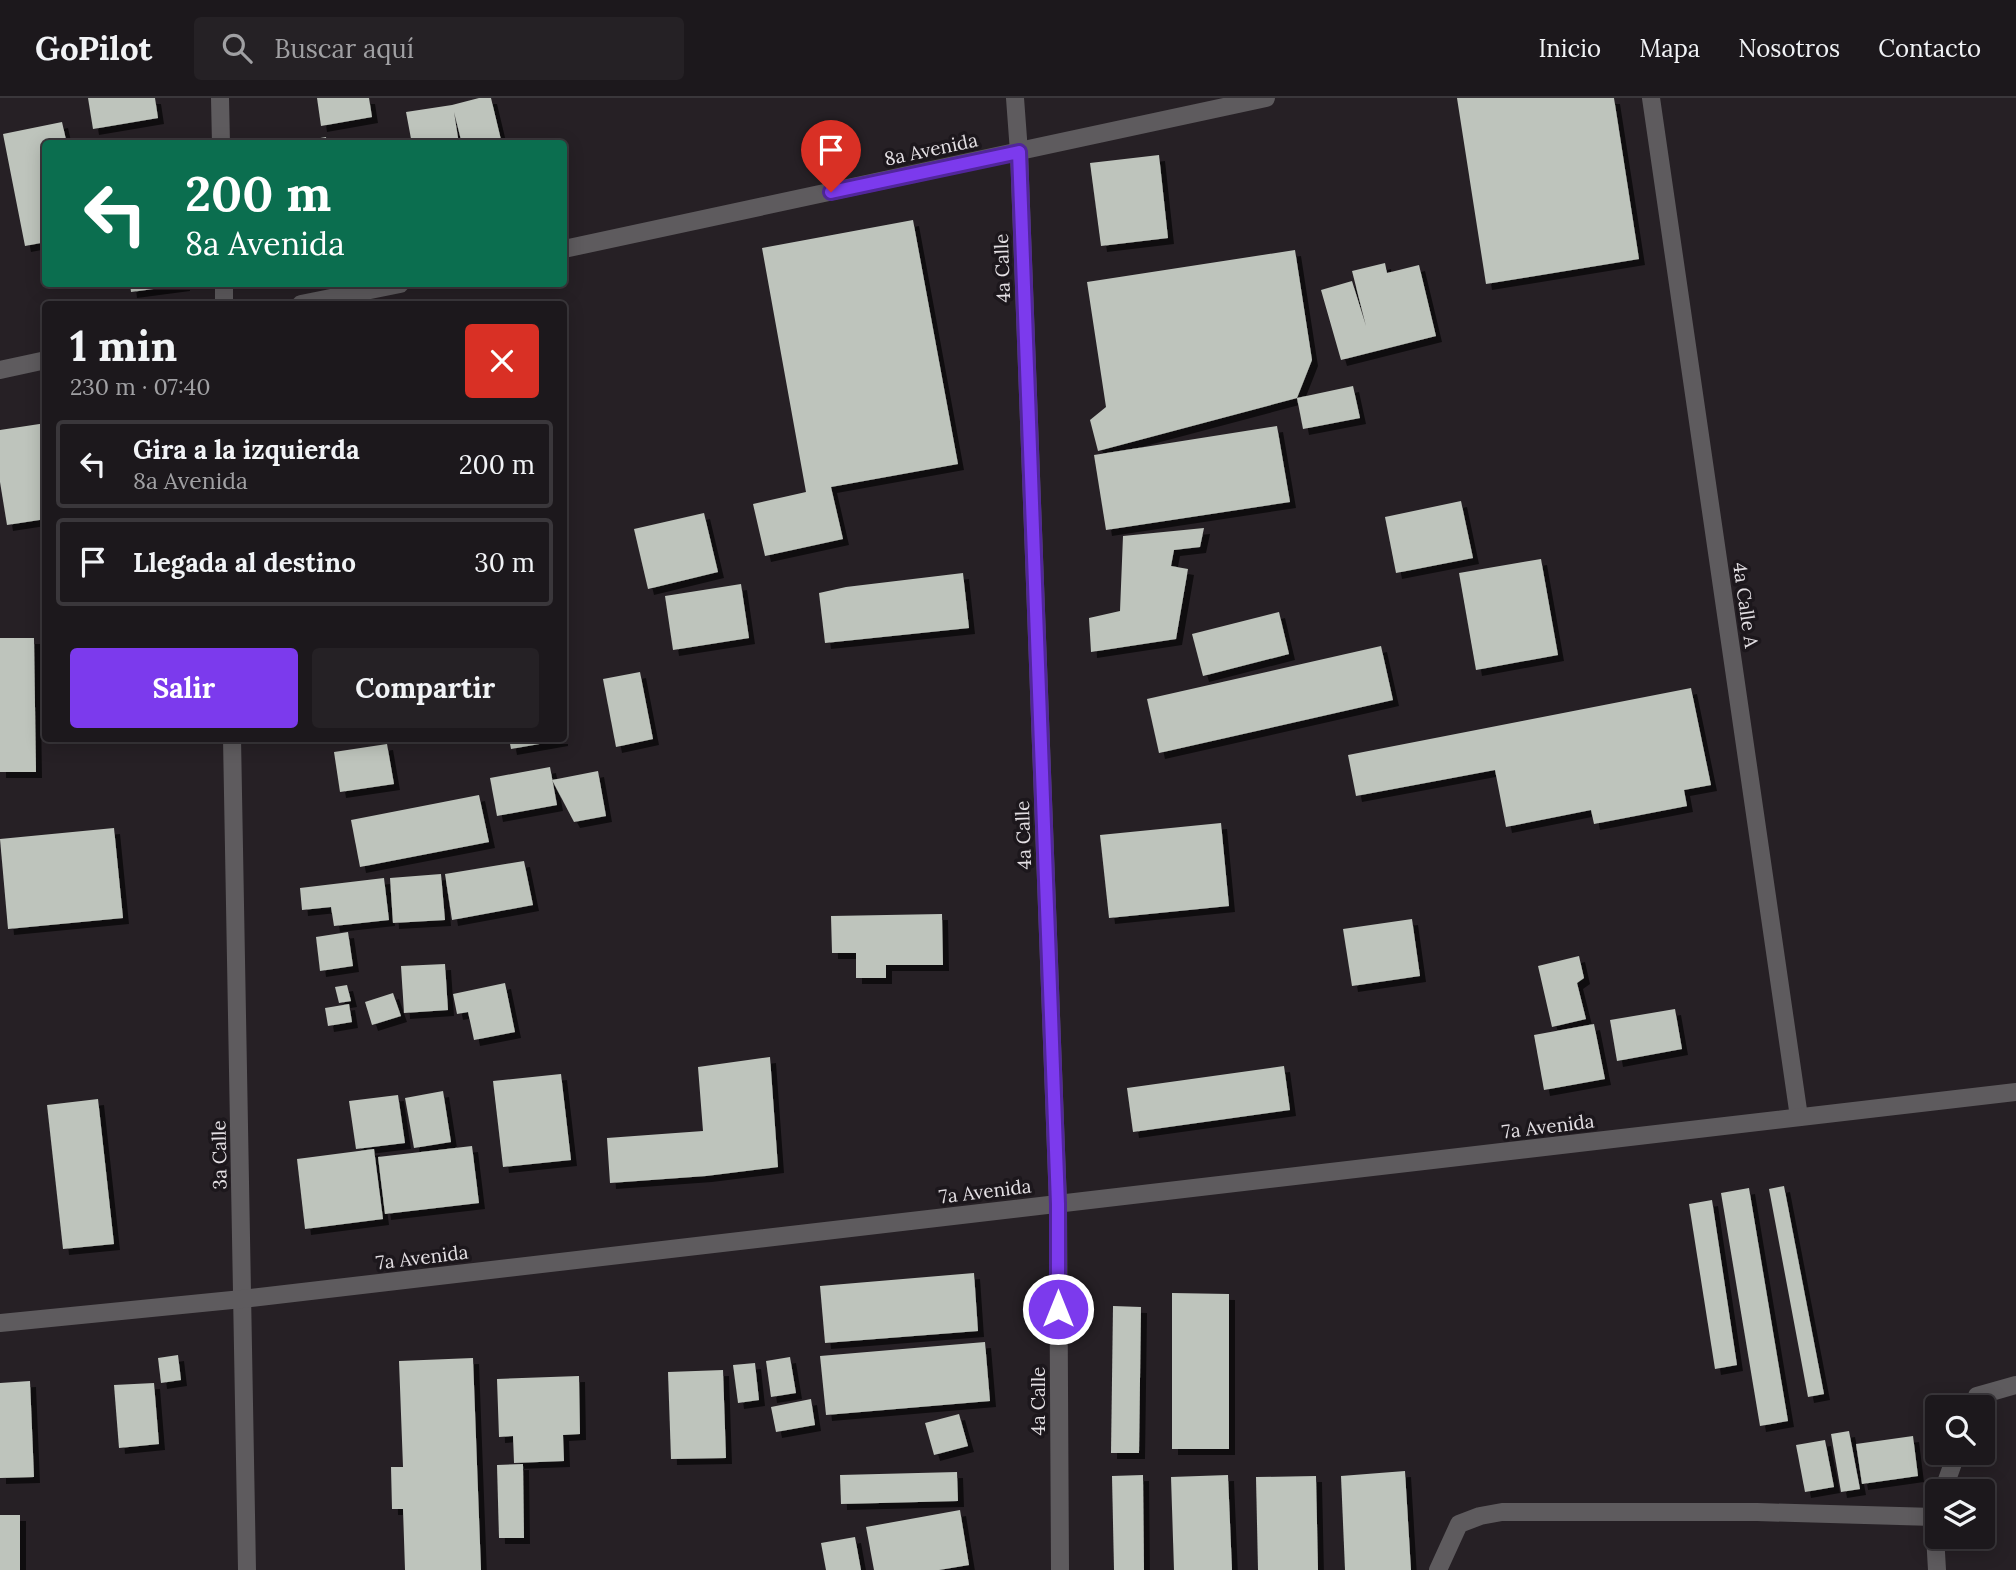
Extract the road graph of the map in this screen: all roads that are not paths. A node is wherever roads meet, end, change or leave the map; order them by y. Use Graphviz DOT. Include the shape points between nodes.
graph roads {
  1 [pos="220,98"];
  2 [pos="1015,98"];
  3 [pos="1266,98"];
  4 [pos="1651,98"];
  5 [pos="221,140"];
  6 [pos="1019,152"];
  7 [pos="567,248"];
  8 [pos="385,287"];
  9 [pos="317,301"];
  10 [pos="42,361"];
  11 [pos="0,370"];
  12 [pos="232,742"];
  13 [pos="2016,1092"];
  14 [pos="1799,1117"];
  15 [pos="1058,1204"];
  16 [pos="242,1299"];
  17 [pos="0,1323"];
  18 [pos="2016,1385"];
  19 [pos="1981,1395"];
  20 [pos="1925,1513"];
  21 [pos="1937,1549"];
  22 [pos="247,1570"];
  23 [pos="1060,1570"];
  24 [pos="1437,1570"];
  25 [pos="1937,1570"];
  1 -- 5 [label="street"];
  2 -- 6 [label="street, 4a Calle"];
  3 -- 6 [label="street, 8a Avenida"];
  4 -- 14 [label="street, 4a Calle A"];
  6 -- 7 [label="street, 8a Avenida"];
  6 -- 15 [label="street, 4a Calle"];
  8 -- 9 [label="street"];
  10 -- 11 [label="street"];
  12 -- 16 [label="street, 3a Calle"];
  13 -- 14 [label="street, 7a Avenida"];
  14 -- 15 [label="street, 7a Avenida"];
  15 -- 16 [label="street, 7a Avenida"];
  15 -- 23 [label="street, 4a Calle"];
  16 -- 17 [label="street, 7a Avenida"];
  16 -- 22 [label="street, 3a Calle"];
  18 -- 19 [label="street"];
  20 -- 24 [label="street" via="1502,1512 1459,1524"];
  21 -- 25 [label="street"];
}
